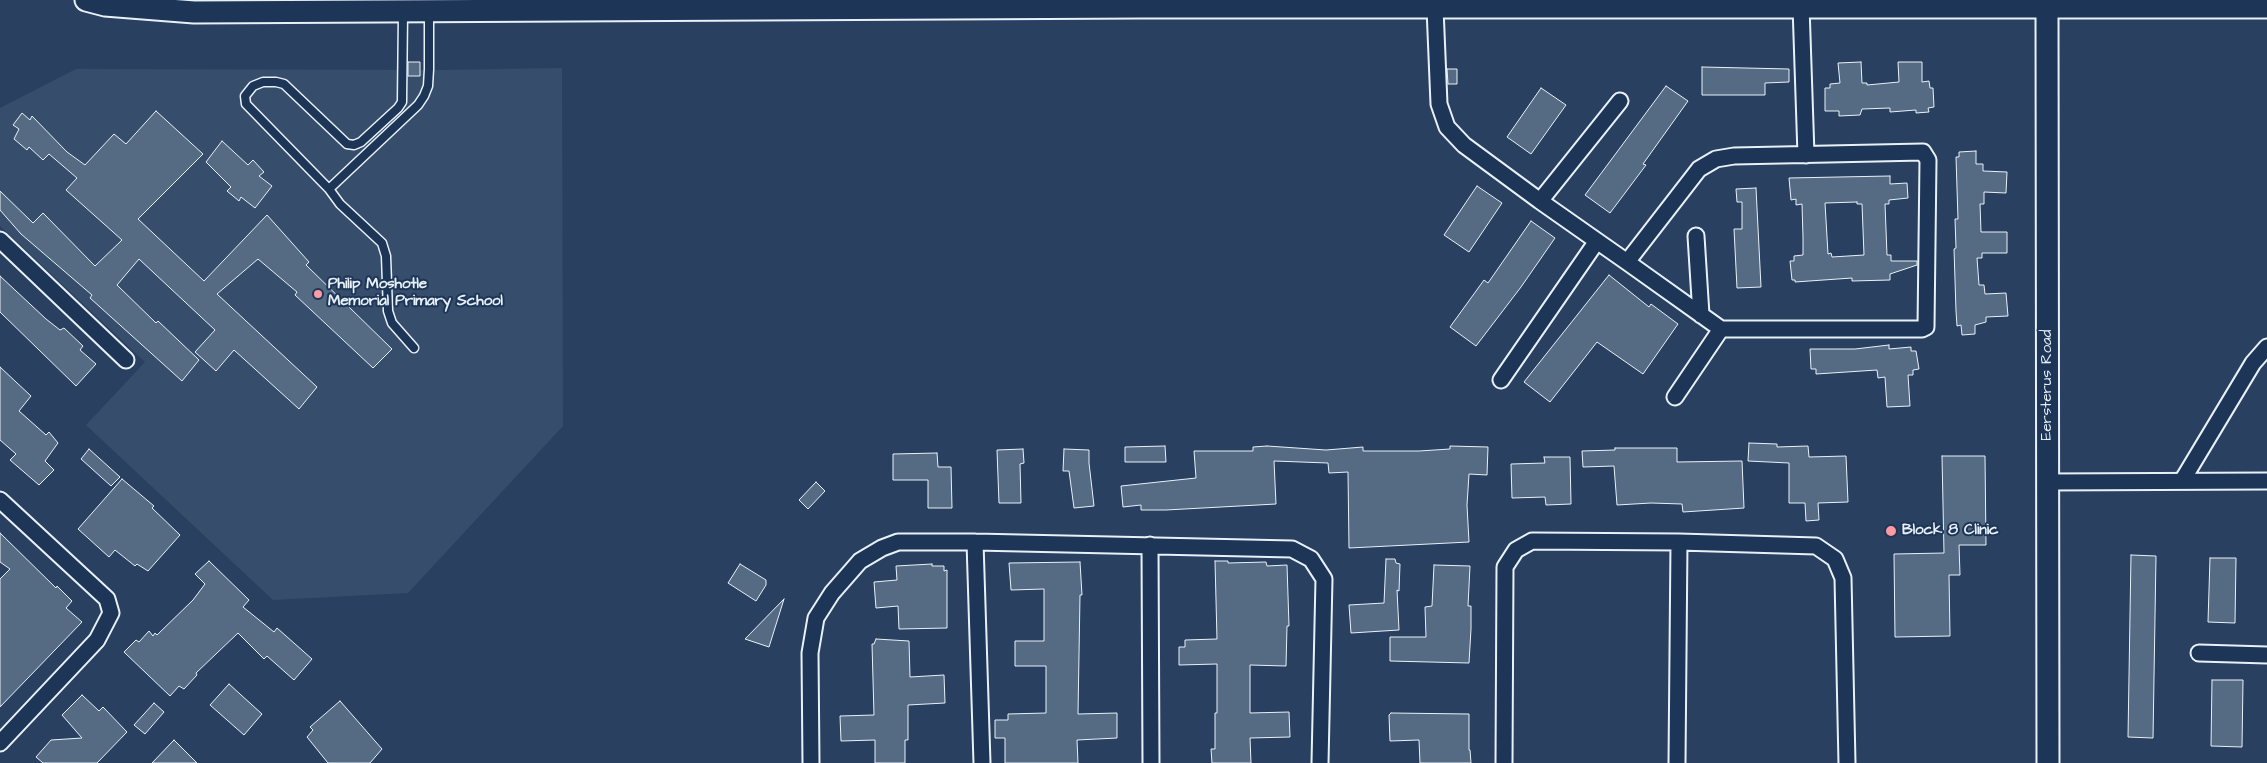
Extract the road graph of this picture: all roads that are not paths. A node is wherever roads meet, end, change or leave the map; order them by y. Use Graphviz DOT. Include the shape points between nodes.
graph roads {
  1 [pos="86,0"];
  2 [pos="1140,4"];
  3 [pos="301,6"];
  4 [pos="327,6"];
  5 [pos="1801,6"];
  6 [pos="2047,7"];
  7 [pos="2267,7"];
  8 [pos="1436,8"];
  9 [pos="403,11"];
  10 [pos="428,11"];
  11 [pos="1620,101"];
  12 [pos="1806,155"];
  13 [pos="329,189"];
  14 [pos="1540,201"];
  15 [pos="1696,236"];
  16 [pos="0,240"];
  17 [pos="1597,241"];
  18 [pos="1627,262"];
  19 [pos="1701,315"];
  20 [pos="1721,329"];
  21 [pos="2267,347"];
  22 [pos="414,348"];
  23 [pos="126,360"];
  24 [pos="1501,380"];
  25 [pos="1675,397"];
  26 [pos="2182,481"];
  27 [pos="2267,481"];
  28 [pos="2048,482"];
  29 [pos="0,500"];
  30 [pos="975,542"];
  31 [pos="1679,542"];
  32 [pos="1150,545"];
  33 [pos="2199,653"];
  34 [pos="2267,655"];
  35 [pos="0,744"];
  36 [pos="812,763"];
  37 [pos="982,763"];
  38 [pos="1151,763"];
  39 [pos="1320,763"];
  40 [pos="1504,763"];
  41 [pos="1677,763"];
  42 [pos="1847,763"];
  43 [pos="2048,763"];
  1 -- 3 [label="street" via="147,10 194,12"];
  2 -- 8 [label="street"];
  2 -- 10 [label="street"];
  3 -- 4 [label="street"];
  4 -- 9 [label="street"];
  5 -- 6 [label="street"];
  5 -- 8 [label="street"];
  5 -- 12 [label="street"];
  6 -- 7 [label="street"];
  6 -- 28 [label="street, Eersterus Road"];
  8 -- 14 [label="street" via="1439,104 1447,127 1464,145"];
  9 -- 10 [label="street"];
  9 -- 13 [label="lane" via="402,102 362,142 347,144 284,84 263,82 253,86 245,96 246,104"];
  10 -- 13 [label="lane" via="429,69 424,96"];
  11 -- 14 [label="street"];
  12 -- 18 [label="street" via="1734,156 1716,159 1699,169"];
  12 -- 20 [label="street" via="1923,152 1926,155 1926,327"];
  13 -- 22 [label="lane" via="340,204 382,243 386,256 388,311 392,323"];
  14 -- 17 [label="street"];
  15 -- 19 [label="street"];
  16 -- 23 [label="street"];
  17 -- 18 [label="street"];
  17 -- 24 [label="street"];
  18 -- 19 [label="street"];
  19 -- 20 [label="street"];
  20 -- 25 [label="street"];
  21 -- 26 [label="street" via="2253,363"];
  26 -- 27 [label="street"];
  26 -- 28 [label="street"];
  28 -- 43 [label="street, Eersterus Road"];
  29 -- 35 [label="street" via="107,599 111,613 97,640"];
  30 -- 32 [label="street"];
  30 -- 36 [label="street" via="898,542 860,562 832,593 816,618 810,653"];
  30 -- 37 [label="street"];
  31 -- 40 [label="street" via="1532,541 1516,550 1505,567"];
  31 -- 41 [label="street"];
  31 -- 42 [label="street" via="1816,546 1835,559 1843,578"];
  32 -- 38 [label="street"];
  32 -- 39 [label="street" via="1292,548 1311,559 1324,579"];
  33 -- 34 [label="street"];
}
